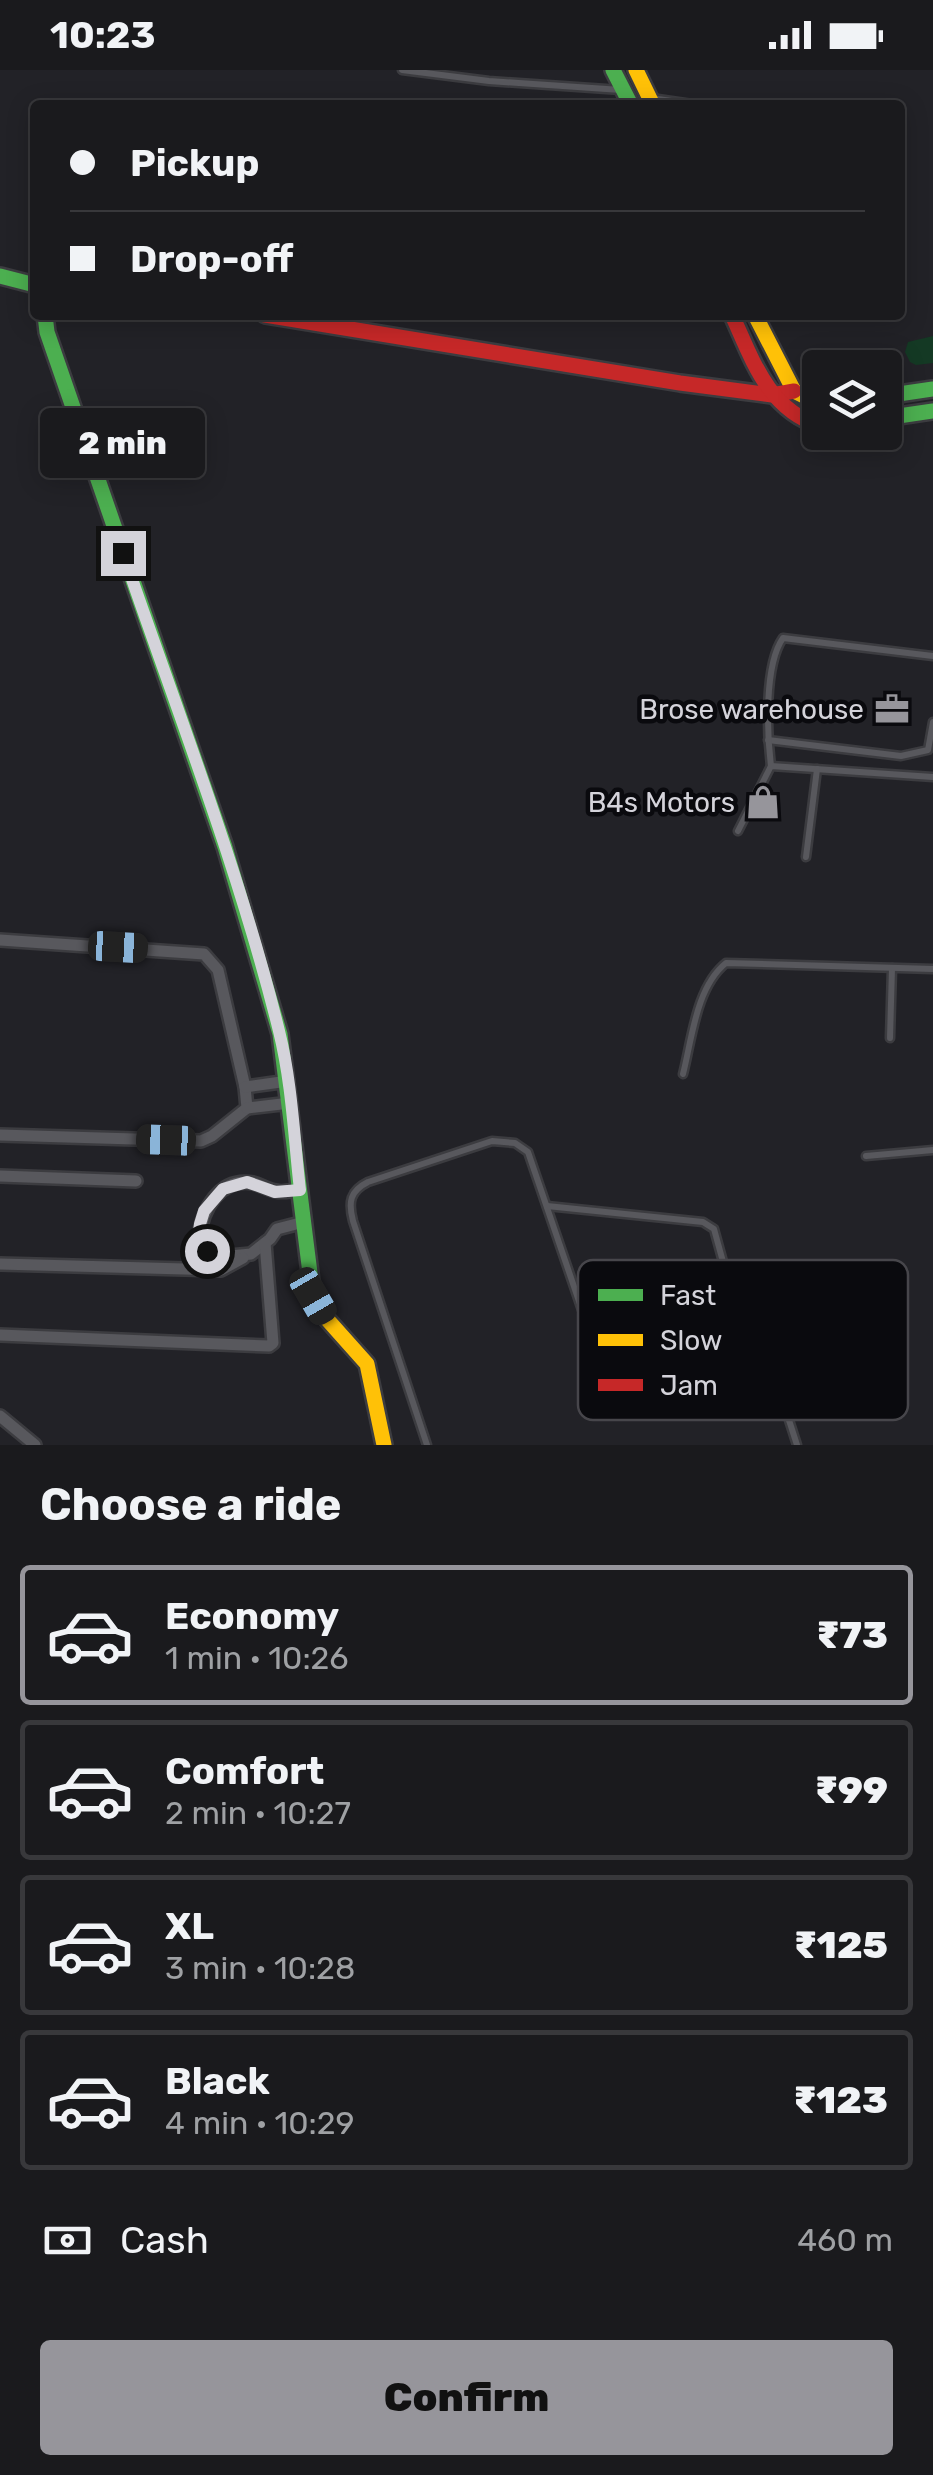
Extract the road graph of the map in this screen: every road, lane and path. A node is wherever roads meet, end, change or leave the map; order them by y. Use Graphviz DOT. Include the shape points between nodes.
graph roads {
  1 [pos="402,70"];
  2 [pos="612,70"];
  3 [pos="636,70"];
  4 [pos="622,90"];
  5 [pos="628,100"];
  6 [pos="651,100"];
  7 [pos="0,276"];
  8 [pos="30,284"];
  9 [pos="46,320"];
  10 [pos="297,320"];
  11 [pos="734,320"];
  12 [pos="758,320"];
  13 [pos="933,389"];
  14 [pos="794,391"];
  15 [pos="902,394"];
  16 [pos="772,395"];
  17 [pos="802,395"];
  18 [pos="933,411"];
  19 [pos="902,416"];
  20 [pos="802,420"];
  21 [pos="933,656"];
  22 [pos="933,722"];
  23 [pos="768,740"];
  24 [pos="771,766"];
  25 [pos="817,769"];
  26 [pos="933,777"];
  27 [pos="738,831"];
  28 [pos="806,857"];
  29 [pos="0,940"];
  30 [pos="892,968"];
  31 [pos="933,969"];
  32 [pos="890,1038"];
  33 [pos="683,1074"];
  34 [pos="288,1081"];
  35 [pos="245,1086"];
  36 [pos="290,1103"];
  37 [pos="247,1108"];
  38 [pos="0,1134"];
  39 [pos="933,1150"];
  40 [pos="866,1156"];
  41 [pos="0,1176"];
  42 [pos="136,1182"];
  43 [pos="300,1190"];
  44 [pos="547,1206"];
  45 [pos="304,1222"];
  46 [pos="266,1243"];
  47 [pos="250,1254"];
  48 [pos="722,1260"];
  49 [pos="0,1264"];
  50 [pos="578,1298"];
  51 [pos="0,1335"];
  52 [pos="0,1416"];
  53 [pos="788,1420"];
  54 [pos="35,1445"];
  55 [pos="384,1445"];
  56 [pos="426,1445"];
  57 [pos="796,1445"];
  1 -- 4 [label="lane"];
  2 -- 4 [label="street"];
  3 -- 6 [label="street"];
  4 -- 5 [label="street"];
  7 -- 8 [label="street"];
  9 -- 34 [label="street" via="225,847"];
  10 -- 16 [label="street"];
  11 -- 16 [label="street"];
  12 -- 14 [label="street"];
  13 -- 15 [label="street"];
  14 -- 16 [label="street"];
  14 -- 17 [label="street"];
  16 -- 20 [label="street"];
  18 -- 19 [label="street"];
  21 -- 23 [label="lane" via="782,638 771,680"];
  22 -- 23 [label="lane" via="928,750 901,756"];
  23 -- 24 [label="lane"];
  24 -- 25 [label="lane"];
  24 -- 27 [label="lane"];
  25 -- 26 [label="lane"];
  25 -- 28 [label="lane"];
  29 -- 35 [label="street" via="204,954 218,970"];
  30 -- 31 [label="lane"];
  30 -- 32 [label="lane"];
  30 -- 33 [label="lane" via="726,964 705,991"];
  34 -- 35 [label="street"];
  34 -- 36 [label="street"];
  35 -- 37 [label="street"];
  36 -- 37 [label="street"];
  36 -- 43 [label="street"];
  37 -- 38 [label="street" via="200,1141"];
  39 -- 40 [label="lane"];
  41 -- 42 [label="street"];
  43 -- 45 [label="street"];
  43 -- 47 [label="street" via="275,1192 247,1182 223,1189 204,1211 198,1238 207,1251"];
  44 -- 48 [label="lane" via="704,1222 714,1229"];
  44 -- 50 [label="lane"];
  44 -- 56 [label="lane" via="528,1152 500,1141 354,1191 353,1222"];
  45 -- 46 [label="street" via="277,1229"];
  45 -- 55 [label="street" via="313,1296 366,1364"];
  46 -- 47 [label="street"];
  46 -- 51 [label="street" via="269,1346"];
  47 -- 49 [label="street" via="222,1270"];
  52 -- 54 [label="street"];
  53 -- 57 [label="lane"];
}
